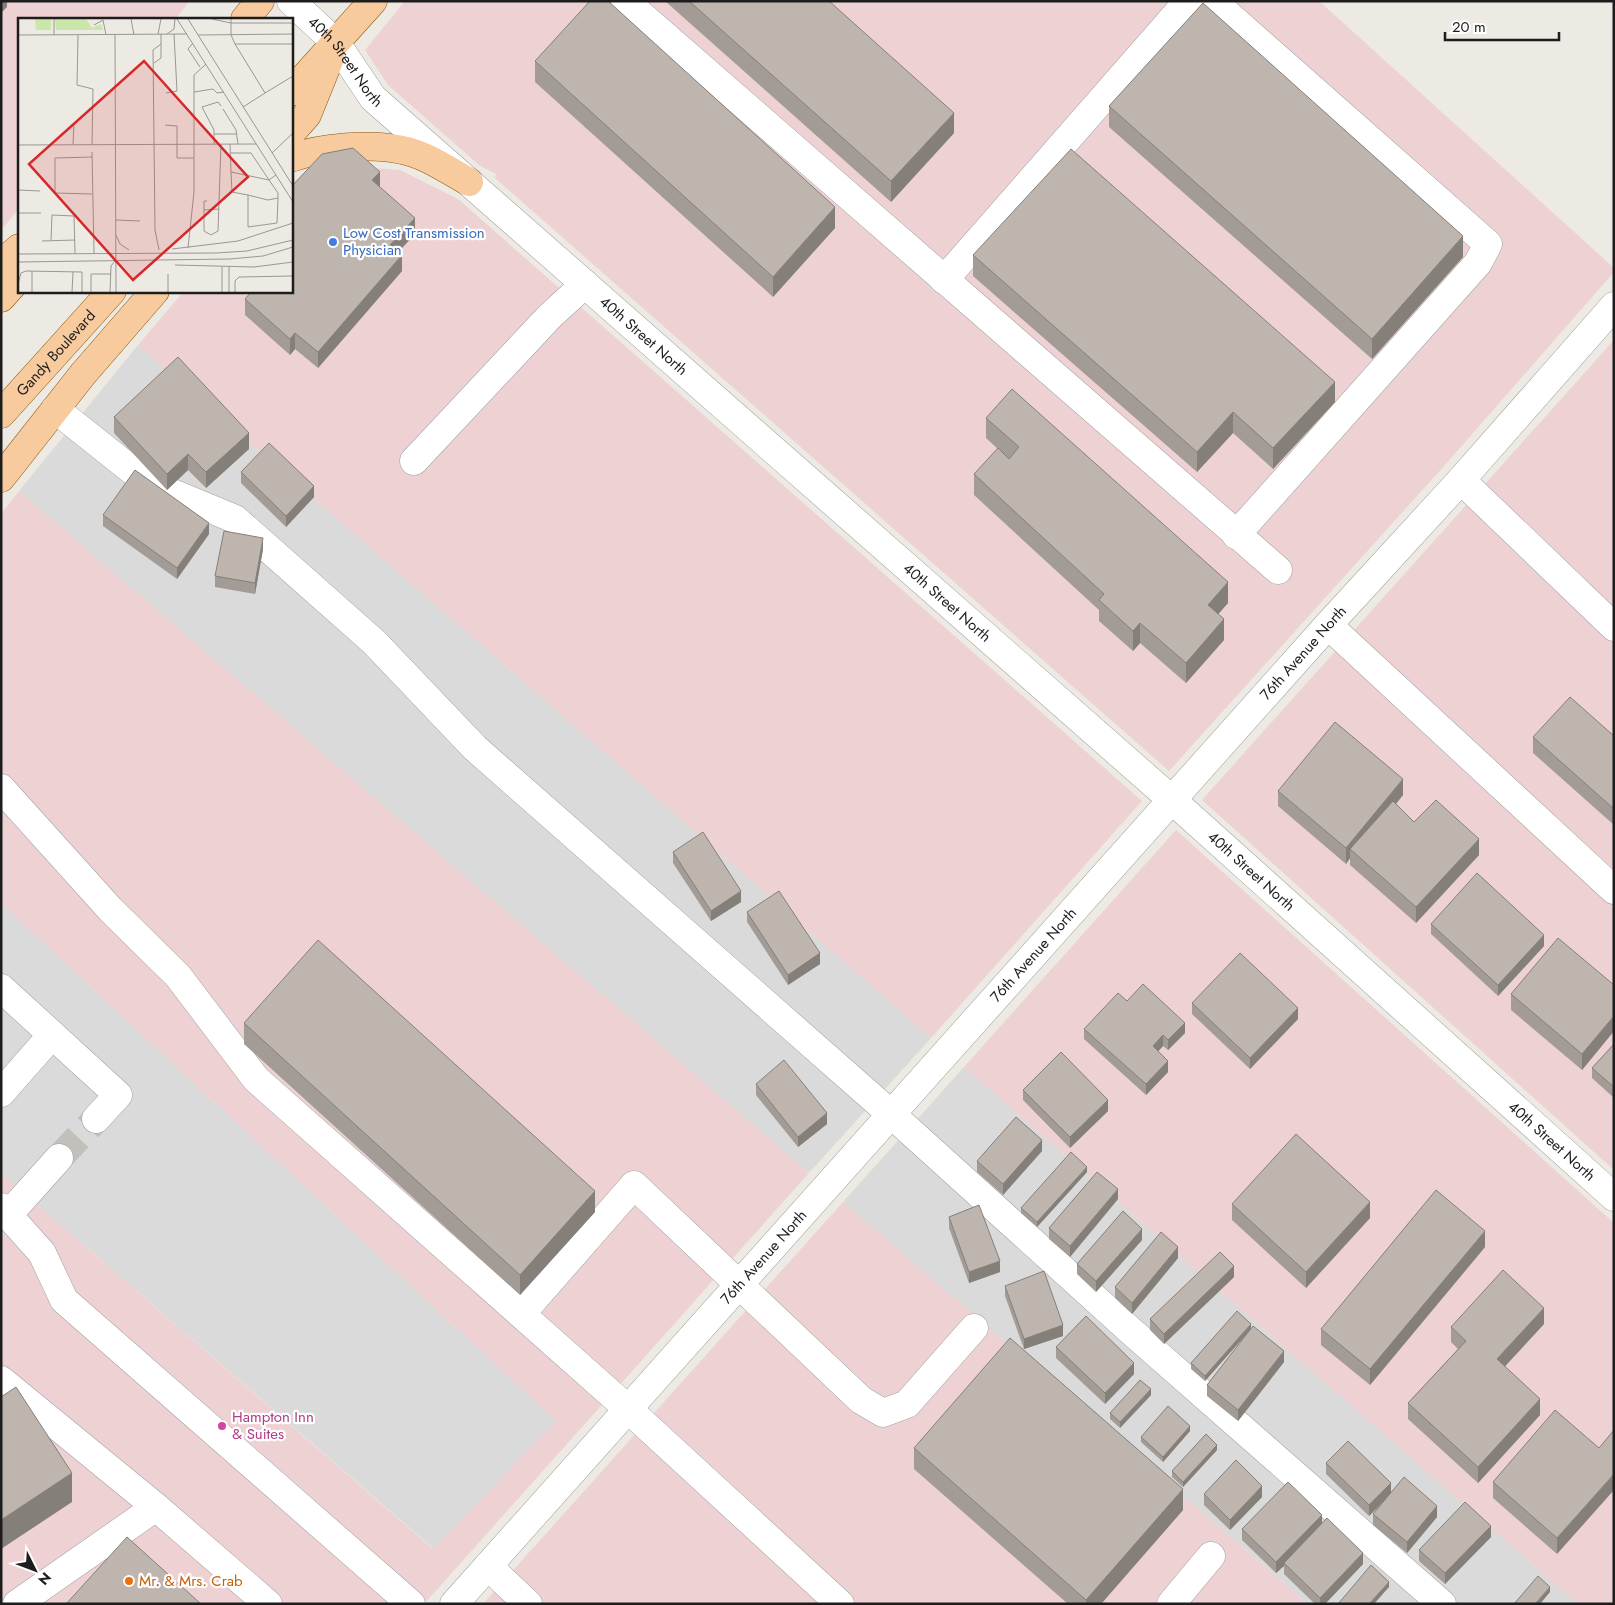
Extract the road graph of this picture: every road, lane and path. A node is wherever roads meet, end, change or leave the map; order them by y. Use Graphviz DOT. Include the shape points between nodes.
graph roads {
  1 [pos="260,1"];
  2 [pos="290,1"];
  3 [pos="373,1"];
  4 [pos="625,1"];
  5 [pos="246,18"];
  6 [pos="336,43"];
  7 [pos="292,91"];
  8 [pos="292,132"];
  9 [pos="292,158"];
  10 [pos="469,182"];
  11 [pos="18,249"];
  12 [pos="1,264"];
  13 [pos="18,279"];
  14 [pos="944,280"];
  15 [pos="585,284"];
  16 [pos="111,292"];
  17 [pos="154,292"];
  18 [pos="1,298"];
  19 [pos="1614,306"];
  20 [pos="55,409"];
  21 [pos="1,414"];
  22 [pos="414,461"];
  23 [pos="1,478"];
  24 [pos="1461,480"];
  25 [pos="1236,535"];
  26 [pos="1278,570"];
  27 [pos="1328,626"];
  28 [pos="1614,627"];
  29 [pos="1,788"];
  30 [pos="1172,800"];
  31 [pos="1614,890"];
  32 [pos="1,988"];
  33 [pos="52,1035"];
  34 [pos="1,1093"];
  35 [pos="891,1114"];
  36 [pos="96,1118"];
  37 [pos="59,1158"];
  38 [pos="1614,1197"];
  39 [pos="5,1210"];
  40 [pos="740,1284"];
  41 [pos="521,1314"];
  42 [pos="974,1328"];
  43 [pos="1,1380"];
  44 [pos="628,1409"];
  45 [pos="156,1507"];
  46 [pos="1211,1556"];
  47 [pos="488,1566"];
  48 [pos="18,1604"];
  49 [pos="268,1604"];
  50 [pos="411,1604"];
  51 [pos="454,1604"];
  52 [pos="528,1604"];
  53 [pos="840,1604"];
  54 [pos="1171,1604"];
  55 [pos="1442,1604"];
  1 -- 5 [label="main road"];
  2 -- 6 [label="street, 40th Street North"];
  3 -- 6 [label="main road"];
  4 -- 14 [label="street"];
  6 -- 7 [label="main road"];
  6 -- 8 [label="main road" via="308,115"];
  6 -- 10 [label="street, 40th Street North" via="373,98"];
  9 -- 10 [label="main road" via="332,149 372,147 404,150"];
  10 -- 15 [label="street, 40th Street North"];
  11 -- 12 [label="main road"];
  13 -- 18 [label="main road"];
  14 -- 25 [label="street"];
  14 -- 25 [label="street" via="1182,8 1215,3 1488,244 1478,263"];
  15 -- 22 [label="street" via="550,316"];
  15 -- 30 [label="street, 40th Street North"];
  16 -- 21 [label="main road, Gandy Boulevard"];
  17 -- 20 [label="main road"];
  19 -- 24 [label="street, 76th Avenue North"];
  20 -- 23 [label="main road"];
  20 -- 35 [label="street" via="148,482 234,519 374,642 476,748"];
  24 -- 27 [label="street, 76th Avenue North"];
  24 -- 28 [label="street"];
  25 -- 26 [label="street"];
  27 -- 30 [label="street, 76th Avenue North"];
  27 -- 31 [label="street"];
  29 -- 41 [label="street" via="110,909 178,976 256,1079"];
  30 -- 35 [label="street, 76th Avenue North"];
  30 -- 38 [label="street, 40th Street North"];
  32 -- 33 [label="street"];
  33 -- 34 [label="street"];
  33 -- 36 [label="street" via="118,1095"];
  35 -- 40 [label="street, 76th Avenue North"];
  35 -- 55 [label="street" via="1132,1332"];
  37 -- 39 [label="street"];
  39 -- 50 [label="street" via="42,1253 64,1300"];
  40 -- 41 [label="street" via="634,1185"];
  40 -- 42 [label="street" via="861,1400 883,1413 907,1404"];
  40 -- 44 [label="street, 76th Avenue North"];
  41 -- 44 [label="street"];
  43 -- 45 [label="street"];
  44 -- 47 [label="street, 76th Avenue North"];
  44 -- 53 [label="street"];
  45 -- 48 [label="street"];
  45 -- 49 [label="street"];
  46 -- 54 [label="street"];
  47 -- 51 [label="street, 76th Avenue North"];
  47 -- 52 [label="street"];
}
